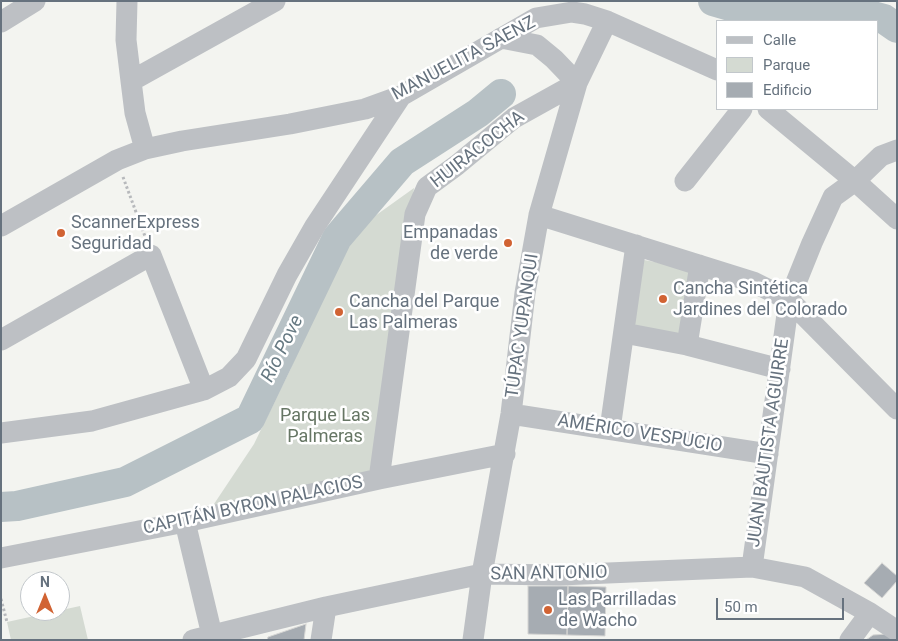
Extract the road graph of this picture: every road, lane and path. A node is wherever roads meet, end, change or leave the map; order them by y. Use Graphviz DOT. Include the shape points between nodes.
graph roads {
  1 [pos="35,1"];
  2 [pos="126,1"];
  3 [pos="275,1"];
  4 [pos="589,8"];
  5 [pos="607,21"];
  6 [pos="1,22"];
  7 [pos="501,38"];
  8 [pos="716,70"];
  9 [pos="131,81"];
  10 [pos="577,83"];
  11 [pos="401,96"];
  12 [pos="741,110"];
  13 [pos="769,110"];
  14 [pos="145,149"];
  15 [pos="897,150"];
  16 [pos="117,160"];
  17 [pos="685,181"];
  18 [pos="855,181"];
  19 [pos="539,215"];
  20 [pos="897,219"];
  21 [pos="1,226"];
  22 [pos="636,245"];
  23 [pos="151,255"];
  24 [pos="700,265"];
  25 [pos="789,300"];
  26 [pos="624,333"];
  27 [pos="1,340"];
  28 [pos="687,345"];
  29 [pos="780,369"];
  30 [pos="204,390"];
  31 [pos="897,409"];
  32 [pos="511,414"];
  33 [pos="610,429"];
  34 [pos="1,433"];
  35 [pos="505,454"];
  36 [pos="768,454"];
  37 [pos="379,479"];
  38 [pos="185,522"];
  39 [pos="1,558"];
  40 [pos="752,567"];
  41 [pos="482,574"];
  42 [pos="1,599"];
  43 [pos="326,608"];
  44 [pos="870,612"];
  45 [pos="7,622"];
  46 [pos="897,631"];
  47 [pos="202,637"];
  48 [pos="321,640"];
  49 [pos="473,640"];
  50 [pos="850,640"];
  1 -- 6 [label="street"];
  2 -- 9 [label="street"];
  3 -- 9 [label="street"];
  4 -- 5 [label="street, MANUELITA SAENZ"];
  4 -- 7 [label="street, MANUELITA SAENZ" via="536,18"];
  5 -- 8 [label="street, MANUELITA SAENZ"];
  5 -- 10 [label="street, TÚPAC YUPANQUI"];
  7 -- 10 [label="street" via="537,45"];
  7 -- 11 [label="street, MANUELITA SAENZ"];
  9 -- 14 [label="street"];
  10 -- 19 [label="street, TÚPAC YUPANQUI"];
  10 -- 37 [label="street, HUIRACOCHA" via="514,118 427,187 415,214"];
  11 -- 14 [label="street, MANUELITA SAENZ" via="365,109"];
  11 -- 30 [label="street" via="315,226 246,359 228,377"];
  12 -- 17 [label="street"];
  13 -- 18 [label="street"];
  14 -- 16 [label="street, MANUELITA SAENZ"];
  15 -- 18 [label="street, JUAN BAUTISTA AGUIRRE" via="881,156"];
  16 -- 21 [label="street, MANUELITA SAENZ"];
  16 -- 23 [label="path"];
  18 -- 20 [label="street"];
  18 -- 25 [label="street, JUAN BAUTISTA AGUIRRE" via="834,197"];
  19 -- 22 [label="street"];
  19 -- 32 [label="street, TÚPAC YUPANQUI" via="525,293"];
  22 -- 24 [label="street"];
  22 -- 26 [label="street"];
  23 -- 27 [label="street"];
  23 -- 30 [label="street"];
  24 -- 25 [label="street" via="753,282"];
  24 -- 28 [label="street"];
  25 -- 29 [label="street, JUAN BAUTISTA AGUIRRE"];
  25 -- 31 [label="street"];
  26 -- 28 [label="street"];
  26 -- 33 [label="street"];
  28 -- 29 [label="street"];
  29 -- 36 [label="street, JUAN BAUTISTA AGUIRRE"];
  30 -- 34 [label="street" via="92,421"];
  32 -- 33 [label="street, AMÉRICO VESPUCIO"];
  32 -- 35 [label="street, TÚPAC YUPANQUI"];
  33 -- 36 [label="street, AMÉRICO VESPUCIO"];
  35 -- 37 [label="street, CAPITÁN BYRON PALACIOS"];
  35 -- 41 [label="street, TÚPAC YUPANQUI"];
  36 -- 40 [label="street, JUAN BAUTISTA AGUIRRE"];
  37 -- 38 [label="street, CAPITÁN BYRON PALACIOS"];
  38 -- 39 [label="street, CAPITÁN BYRON PALACIOS"];
  38 -- 47 [label="street"];
  40 -- 41 [label="street, SAN ANTONIO" via="560,575"];
  40 -- 44 [label="street, SAN ANTONIO" via="804,577"];
  41 -- 43 [label="street, SAN ANTONIO"];
  41 -- 49 [label="street, TÚPAC YUPANQUI"];
  42 -- 45 [label="path"];
  43 -- 47 [label="street, SAN ANTONIO"];
  43 -- 48 [label="street"];
  44 -- 46 [label="street, SAN ANTONIO"];
  44 -- 50 [label="street"];
}
